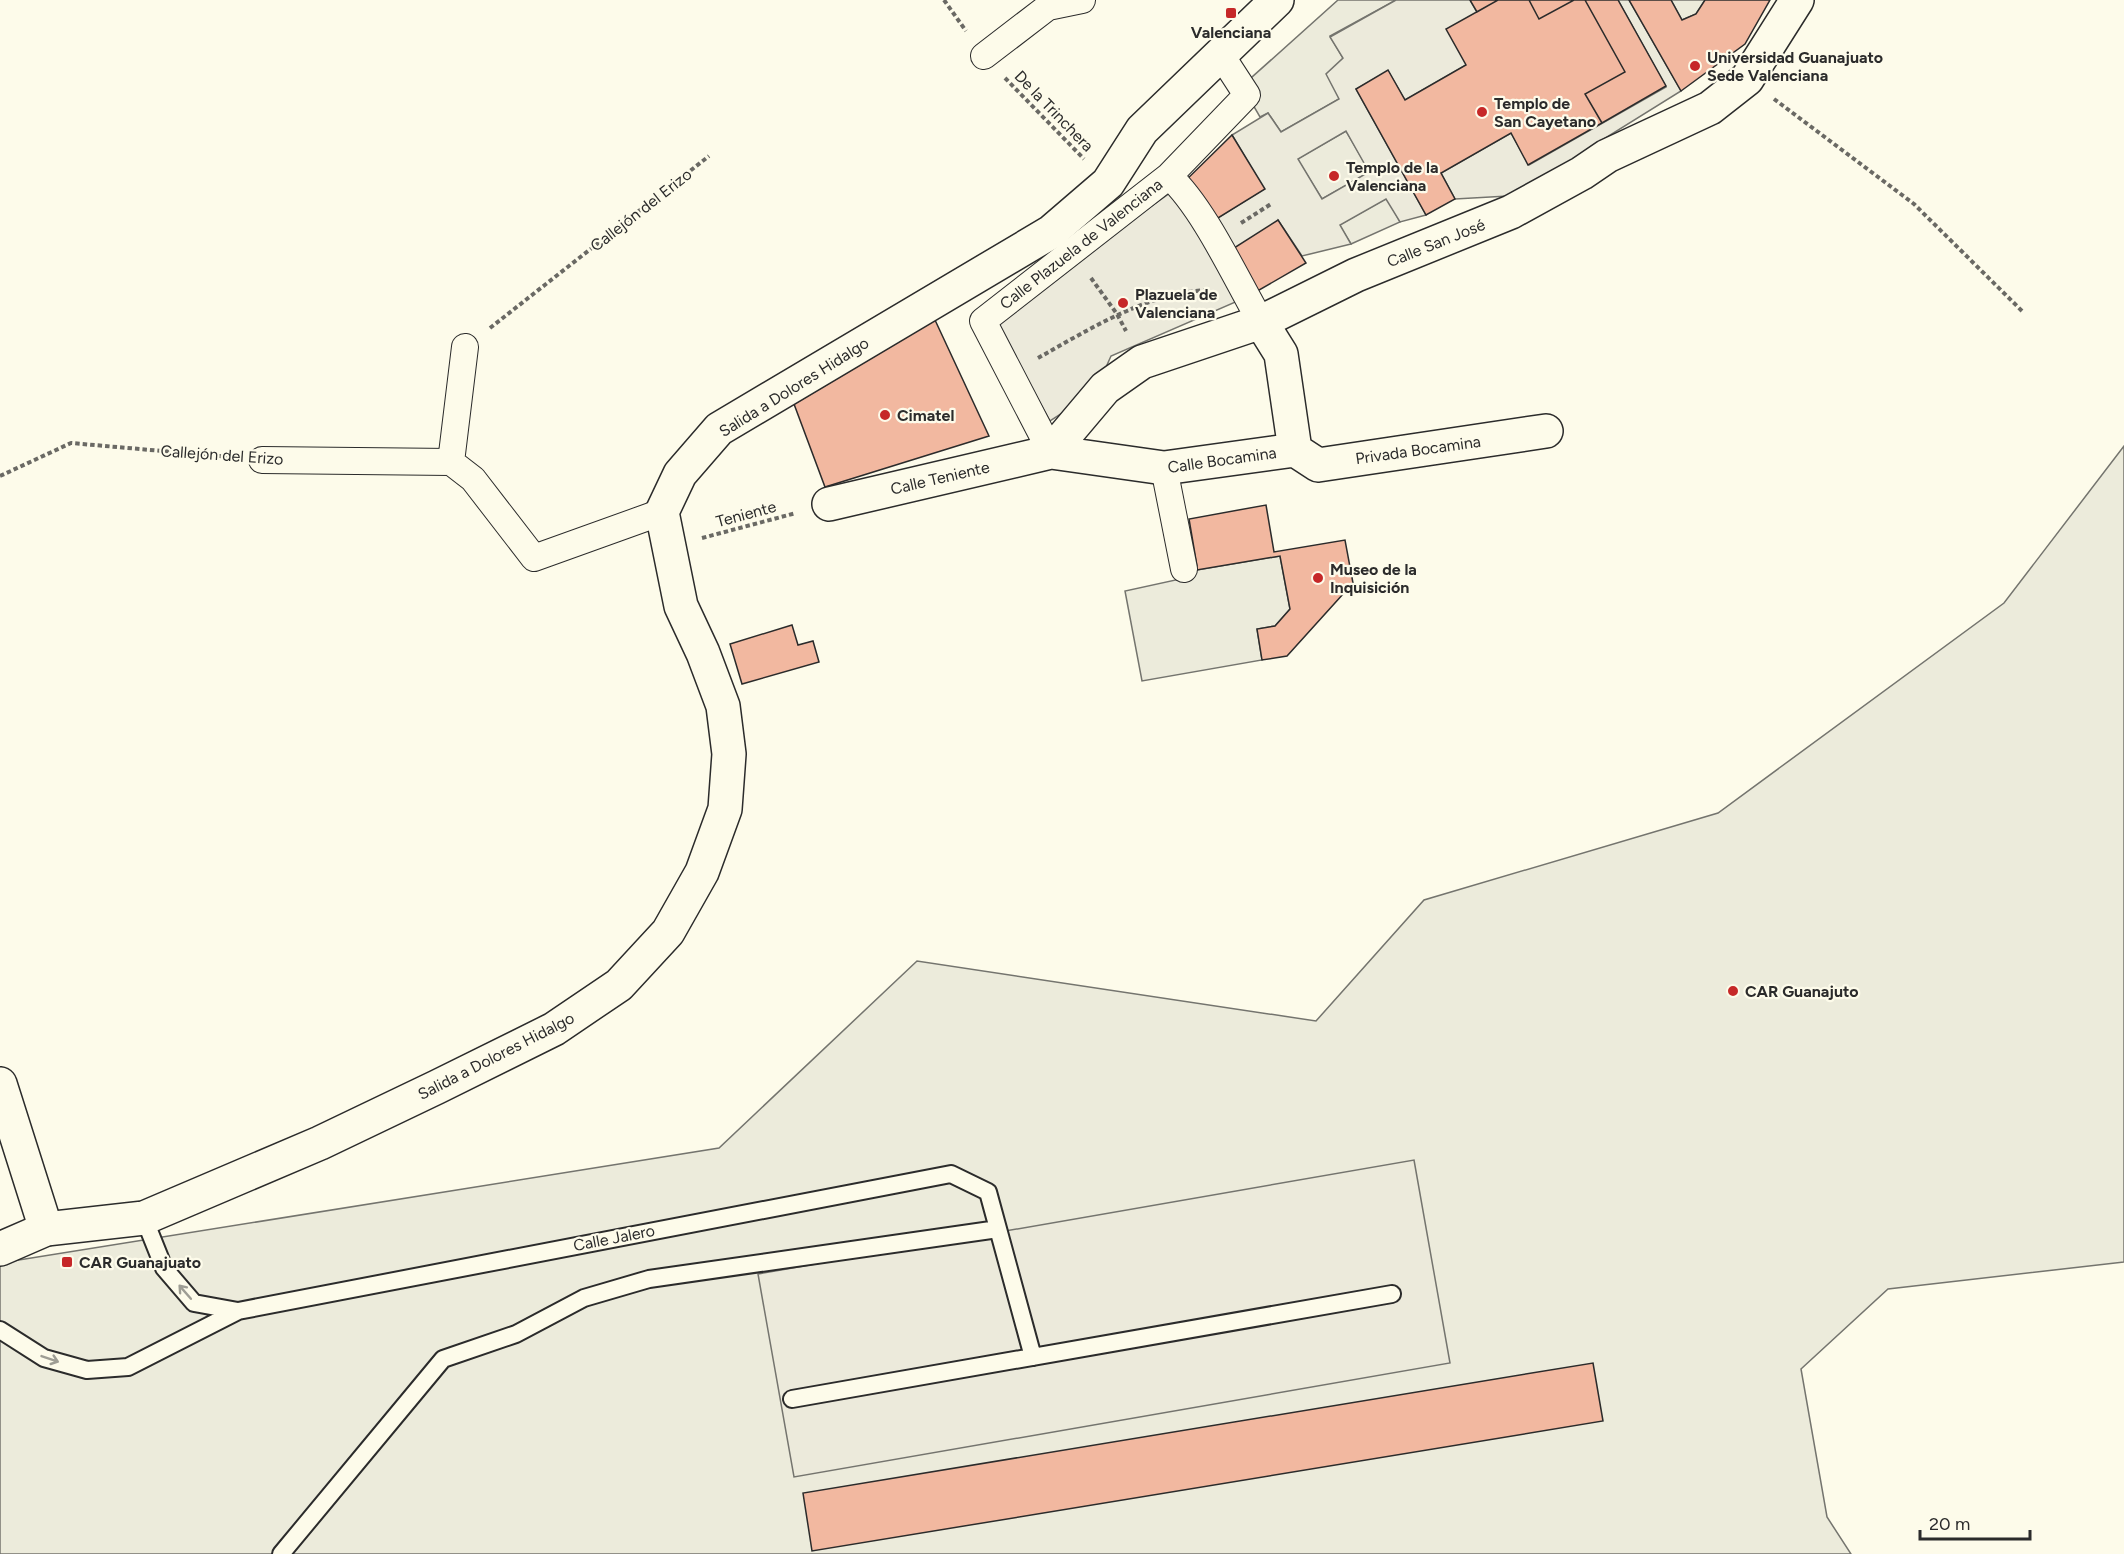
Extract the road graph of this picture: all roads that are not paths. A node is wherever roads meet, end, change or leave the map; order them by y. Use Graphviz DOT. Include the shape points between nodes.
graph roads {
  1 [pos="1082,0"];
  2 [pos="1277,0"];
  3 [pos="1797,0"];
  4 [pos="1221,55"];
  5 [pos="984,56"];
  6 [pos="1168,176"];
  7 [pos="1261,322"];
  8 [pos="465,347"];
  9 [pos="1546,431"];
  10 [pos="1295,450"];
  11 [pos="1051,452"];
  12 [pos="262,460"];
  13 [pos="451,462"];
  14 [pos="1164,468"];
  15 [pos="829,504"];
  16 [pos="662,512"];
  17 [pos="1184,569"];
  18 [pos="0,1084"];
  19 [pos="144,1218"];
  20 [pos="46,1229"];
  21 [pos="999,1229"];
  22 [pos="0,1249"];
  23 [pos="1392,1293"];
  24 [pos="238,1311"];
  25 [pos="0,1330"];
  26 [pos="1033,1357"];
  27 [pos="792,1399"];
  28 [pos="281,1554"];
  1 -- 5 [label="street" via="1048,7"];
  2 -- 4 [label="main road, Salida a Dolores Hidalgo"];
  3 -- 7 [label="main road, Calle San José" via="1747,79 1710,108 1607,156 1511,212 1356,275"];
  4 -- 6 [label="street, Calle Plazuela de Valenciana" via="1247,95"];
  4 -- 16 [label="main road, Salida a Dolores Hidalgo" via="1142,130 1108,183 1051,232 720,429 680,474"];
  6 -- 7 [label="street" via="1180,186"];
  6 -- 11 [label="street, Calle Plazuela de Valenciana" via="983,321"];
  7 -- 10 [label="main road, Calle Bocamina" via="1281,354"];
  7 -- 11 [label="main road, Calle San José" via="1142,362 1105,387"];
  8 -- 13 [label="street"];
  9 -- 10 [label="main road, Privada Bocamina" via="1318,465"];
  10 -- 14 [label="main road, Calle Bocamina"];
  11 -- 14 [label="main road, Calle Bocamina"];
  11 -- 15 [label="main road, Calle Teniente"];
  12 -- 13 [label="street, Callejón del Erizo"];
  13 -- 16 [label="street" via="473,479 534,558"];
  14 -- 17 [label="street"];
  16 -- 19 [label="main road, Salida a Dolores Hidalgo" via="681,606 723,706 729,754 725,809 702,872 668,932 619,986 554,1029 320,1143"];
  18 -- 20 [label="main road"];
  19 -- 20 [label="main road, Salida a Dolores Hidalgo"];
  24 -- 19 [label="lane, Calle Jalero, one-way" via="194,1303 164,1268"];
  20 -- 22 [label="main road, Salida a Dolores Hidalgo"];
  21 -- 24 [label="lane, Calle Jalero" via="988,1192 951,1174"];
  21 -- 26 [label="lane"];
  21 -- 28 [label="lane" via="648,1279 584,1298 516,1334 443,1359"];
  23 -- 26 [label="lane"];
  25 -- 24 [label="lane, Calle Jalero, one-way" via="44,1358 87,1370 118,1368 128,1367"];
  26 -- 27 [label="lane"];
}
